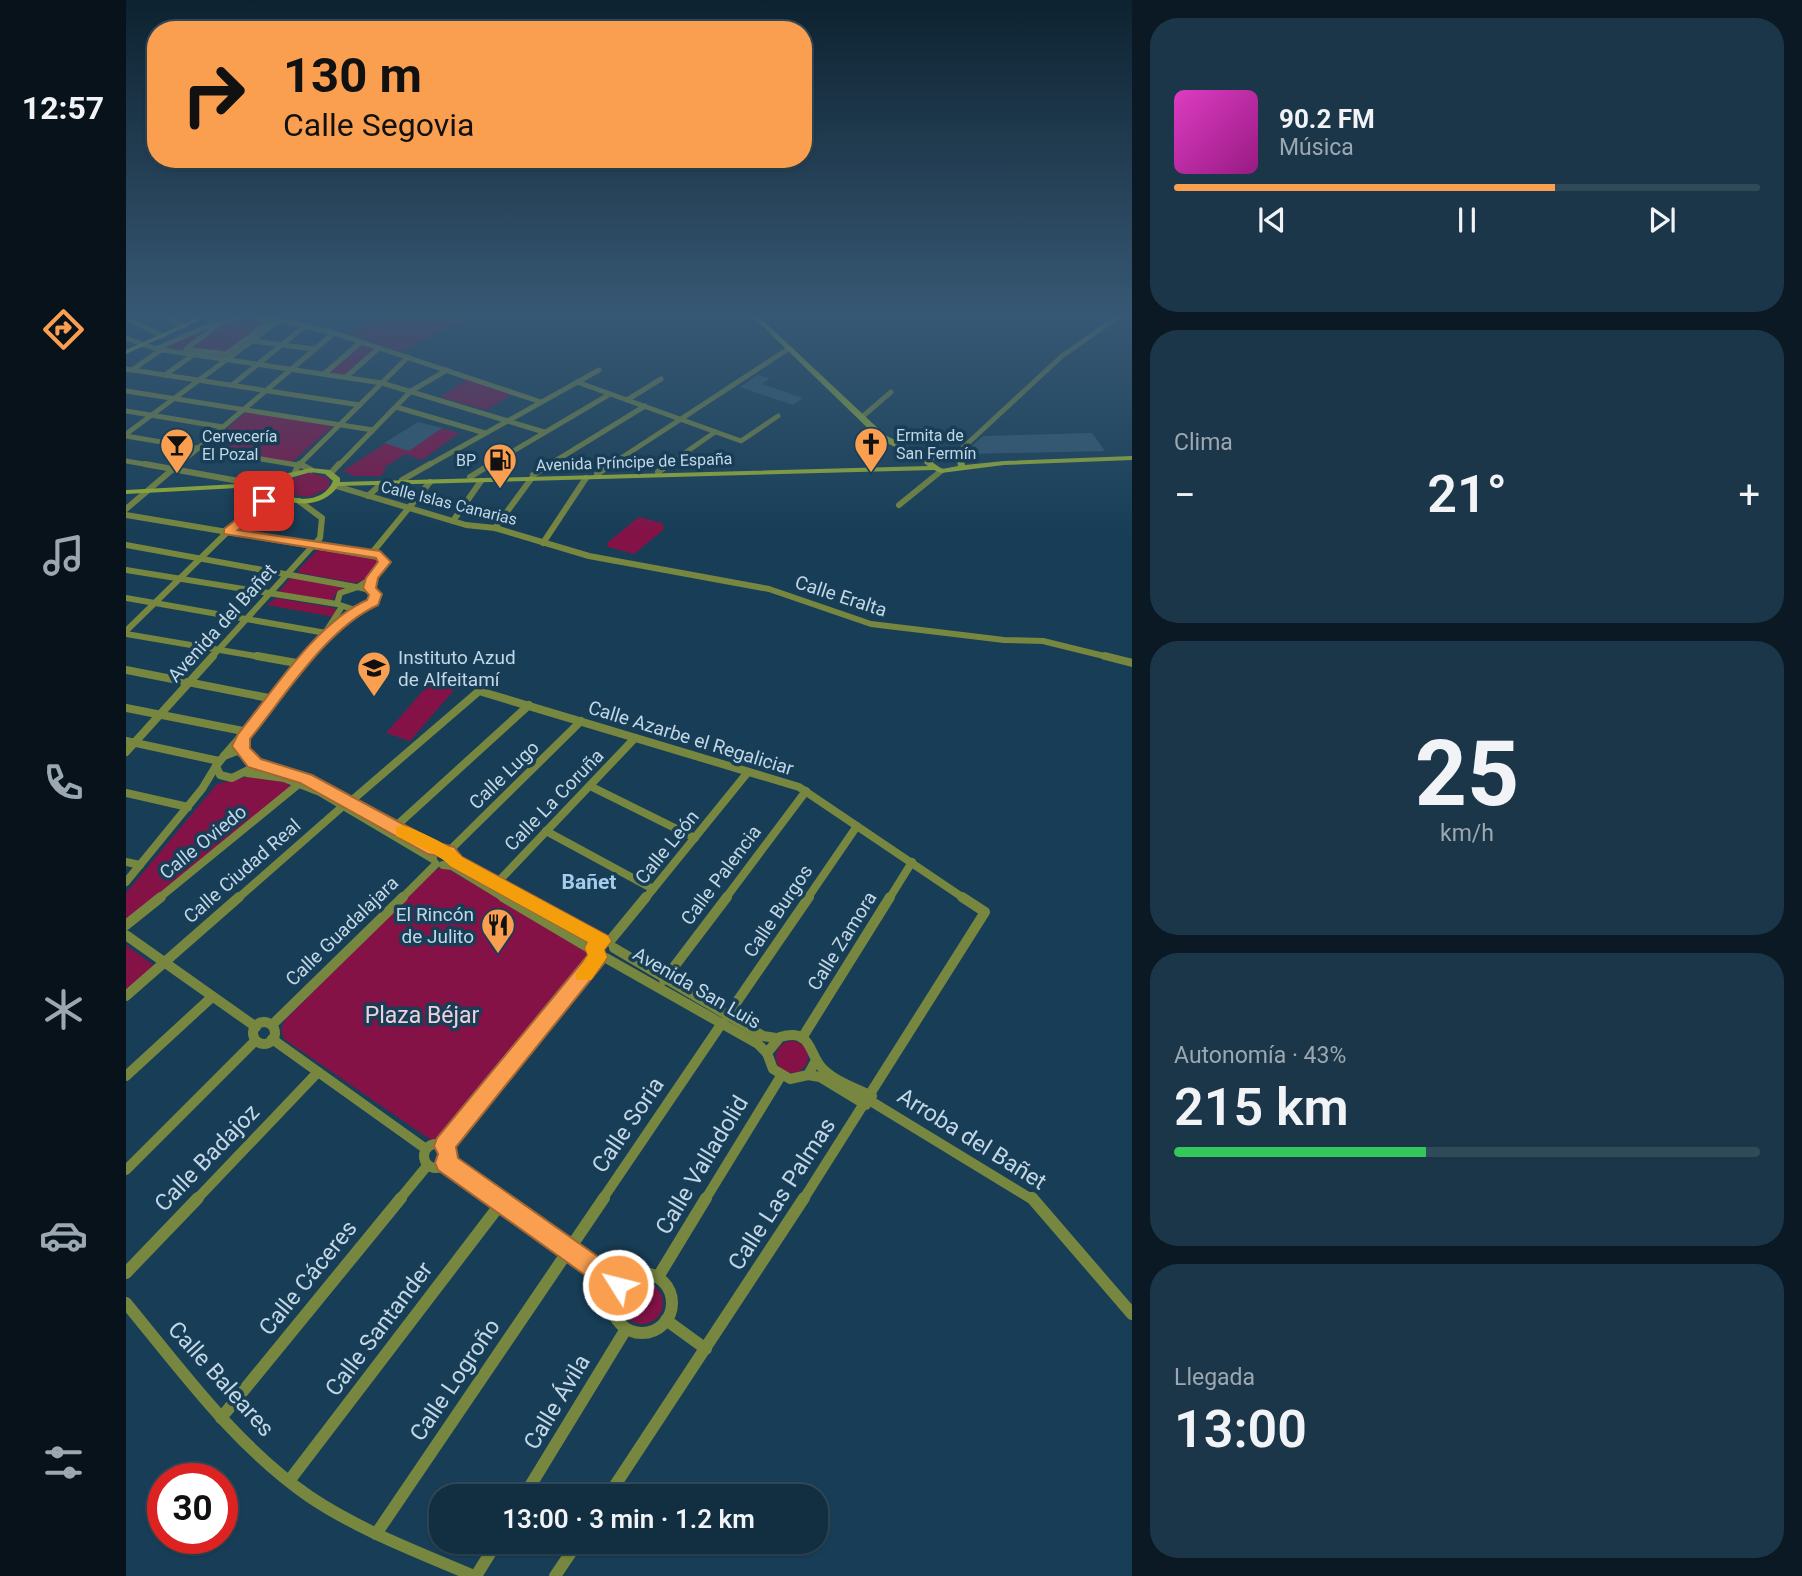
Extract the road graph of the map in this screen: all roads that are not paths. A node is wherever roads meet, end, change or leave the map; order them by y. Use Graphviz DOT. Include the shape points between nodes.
graph roads {
  1 [pos="191,386"];
  2 [pos="236,386"];
  3 [pos="271,386"];
  4 [pos="379,386"];
  5 [pos="391,386"];
  6 [pos="420,386"];
  7 [pos="493,386"];
  8 [pos="571,386"];
  9 [pos="587,386"];
  10 [pos="650,386"];
  11 [pos="731,386"];
  12 [pos="828,386"];
  13 [pos="1032,386"];
  14 [pos="266,390"];
  15 [pos="126,391"];
  16 [pos="411,391"];
  17 [pos="891,393"];
  18 [pos="610,394"];
  19 [pos="174,398"];
  20 [pos="627,400"];
  21 [pos="541,402"];
  22 [pos="360,405"];
  23 [pos="396,407"];
  24 [pos="645,407"];
  25 [pos="243,410"];
  26 [pos="126,411"];
  27 [pos="151,415"];
  28 [pos="778,416"];
  29 [pos="862,417"];
  30 [pos="510,419"];
  31 [pos="678,419"];
  32 [pos="339,425"];
  33 [pos="223,427"];
  34 [pos="373,430"];
  35 [pos="544,432"];
  36 [pos="715,432"];
  37 [pos="485,433"];
  38 [pos="126,435"];
  39 [pos="198,449"];
  40 [pos="957,458"];
  41 [pos="1132,458"];
  42 [pos="126,461"];
  43 [pos="933,463"];
  44 [pos="1004,463"];
  45 [pos="299,464"];
  46 [pos="962,468"];
  47 [pos="173,470"];
  48 [pos="311,470"];
  49 [pos="295,472"];
  50 [pos="658,472"];
  51 [pos="597,474"];
  52 [pos="470,477"];
  53 [pos="532,477"];
  54 [pos="586,478"];
  55 [pos="402,480"];
  56 [pos="481,481"];
  57 [pos="430,482"];
  58 [pos="334,483"];
  59 [pos="381,484"];
  60 [pos="264,485"];
  61 [pos="252,486"];
  62 [pos="277,488"];
  63 [pos="147,491"];
  64 [pos="126,492"];
  65 [pos="368,496"];
  66 [pos="284,498"];
  67 [pos="318,498"];
  68 [pos="299,501"];
  69 [pos="899,505"];
  70 [pos="253,508"];
  71 [pos="411,508"];
  72 [pos="126,509"];
  73 [pos="316,511"];
  74 [pos="126,515"];
  75 [pos="453,521"];
  76 [pos="495,528"];
  77 [pos="229,532"];
  78 [pos="543,543"];
  79 [pos="126,545"];
  80 [pos="315,545"];
  81 [pos="371,554"];
  82 [pos="201,558"];
  83 [pos="126,570"];
  84 [pos="289,573"];
  85 [pos="372,578"];
  86 [pos="179,580"];
  87 [pos="357,587"];
  88 [pos="369,588"];
  89 [pos="270,594"];
  90 [pos="126,598"];
  91 [pos="155,603"];
  92 [pos="339,606"];
  93 [pos="356,610"];
  94 [pos="246,620"];
  95 [pos="335,631"];
  96 [pos="126,632"];
  97 [pos="326,633"];
  98 [pos="320,643"];
  99 [pos="219,650"];
  100 [pos="1132,663"];
  101 [pos="302,664"];
  102 [pos="126,670"];
  103 [pos="189,682"];
  104 [pos="480,691"];
  105 [pos="274,699"];
  106 [pos="529,705"];
  107 [pos="126,708"];
  108 [pos="160,715"];
  109 [pos="581,722"];
  110 [pos="246,735"];
  111 [pos="635,738"];
  112 [pos="130,742"];
  113 [pos="126,752"];
  114 [pos="244,752"];
  115 [pos="219,761"];
  116 [pos="254,763"];
  117 [pos="748,772"];
  118 [pos="247,773"];
  119 [pos="225,777"];
  120 [pos="300,783"];
  121 [pos="590,786"];
  122 [pos="202,789"];
  123 [pos="806,791"];
  124 [pos="126,793"];
  125 [pos="347,804"];
  126 [pos="188,807"];
  127 [pos="857,826"];
  128 [pos="395,827"];
  129 [pos="546,831"];
  130 [pos="695,838"];
  131 [pos="447,853"];
  132 [pos="126,862"];
  133 [pos="912,862"];
  134 [pos="437,863"];
  135 [pos="140,865"];
  136 [pos="126,882"];
  137 [pos="496,884"];
  138 [pos="653,889"];
  139 [pos="985,912"];
  140 [pos="126,925"];
  141 [pos="126,935"];
  142 [pos="608,944"];
  143 [pos="599,955"];
  144 [pos="164,963"];
  145 [pos="664,980"];
  146 [pos="126,996"];
  147 [pos="212,997"];
  148 [pos="725,1019"];
  149 [pos="273,1024"];
  150 [pos="256,1027"];
  151 [pos="776,1038"];
  152 [pos="802,1038"];
  153 [pos="272,1039"];
  154 [pos="255,1041"];
  155 [pos="767,1053"];
  156 [pos="816,1060"];
  157 [pos="318,1072"];
  158 [pos="808,1075"];
  159 [pos="126,1076"];
  160 [pos="781,1076"];
  161 [pos="869,1100"];
  162 [pos="444,1146"];
  163 [pos="426,1149"];
  164 [pos="446,1163"];
  165 [pos="427,1166"];
  166 [pos="126,1170"];
  167 [pos="502,1202"];
  168 [pos="569,1250"];
  169 [pos="126,1273"];
  170 [pos="658,1277"];
  171 [pos="618,1285"];
  172 [pos="126,1303"];
  173 [pos="1132,1314"];
  174 [pos="667,1321"];
  175 [pos="626,1329"];
  176 [pos="706,1349"];
  177 [pos="221,1418"];
  178 [pos="289,1481"];
  179 [pos="531,1484"];
  180 [pos="616,1484"];
  181 [pos="376,1534"];
  182 [pos="489,1554"];
  183 [pos="570,1554"];
  184 [pos="475,1576"];
  185 [pos="555,1576"];
  1 -- 19 [label="street"];
  2 -- 14 [label="street"];
  3 -- 14 [label="street"];
  4 -- 22 [label="street"];
  5 -- 16 [label="street"];
  6 -- 16 [label="street"];
  7 -- 21 [label="street"];
  8 -- 21 [label="street"];
  9 -- 18 [label="street"];
  10 -- 20 [label="street"];
  11 -- 31 [label="street"];
  12 -- 29 [label="main road"];
  13 -- 40 [label="street"];
  14 -- 22 [label="street"];
  14 -- 25 [label="street"];
  15 -- 19 [label="street"];
  16 -- 23 [label="street"];
  16 -- 30 [label="street"];
  17 -- 29 [label="street"];
  18 -- 20 [label="street"];
  18 -- 35 [label="street"];
  19 -- 25 [label="street"];
  19 -- 27 [label="street"];
  20 -- 24 [label="street"];
  21 -- 30 [label="street"];
  22 -- 32 [label="street"];
  23 -- 34 [label="street"];
  23 -- 37 [label="street"];
  24 -- 31 [label="street"];
  24 -- 53 [label="street"];
  25 -- 32 [label="street"];
  25 -- 33 [label="street"];
  26 -- 27 [label="street"];
  27 -- 33 [label="street"];
  27 -- 38 [label="street"];
  28 -- 36 [label="street" via="741,441"];
  29 -- 43 [label="main road" via="882,437"];
  30 -- 35 [label="street"];
  30 -- 37 [label="street"];
  31 -- 36 [label="street"];
  31 -- 51 [label="street"];
  32 -- 34 [label="street"];
  32 -- 45 [label="street"];
  33 -- 39 [label="street"];
  34 -- 58 [label="street"];
  35 -- 52 [label="street"];
  36 -- 50 [label="street"];
  37 -- 55 [label="street"];
  38 -- 39 [label="street"];
  39 -- 45 [label="street"];
  39 -- 47 [label="street"];
  40 -- 43 [label="main road"];
  40 -- 44 [label="main road"];
  40 -- 46 [label="main road"];
  41 -- 44 [label="main road"];
  42 -- 47 [label="street"];
  43 -- 46 [label="main road"];
  43 -- 50 [label="main road, Avenida Príncipe de España"];
  43 -- 54 [label="main road, Avenida Príncipe de España"];
  43 -- 69 [label="street"];
  44 -- 46 [label="main road"];
  45 -- 48 [label="street"];
  45 -- 49 [label="street"];
  47 -- 60 [label="street"];
  47 -- 63 [label="street"];
  48 -- 49 [label="main road"];
  48 -- 58 [label="main road"];
  49 -- 62 [label="main road"];
  50 -- 51 [label="main road, Avenida Príncipe de España"];
  51 -- 53 [label="main road, Avenida Príncipe de España"];
  52 -- 53 [label="main road, Avenida Príncipe de España"];
  52 -- 55 [label="main road, Avenida Príncipe de España"];
  53 -- 54 [label="main road, Avenida Príncipe de España"];
  53 -- 56 [label="main road, Avenida Príncipe de España"];
  53 -- 76 [label="street"];
  54 -- 78 [label="street"];
  55 -- 58 [label="main road, Avenida Príncipe de España"];
  56 -- 57 [label="main road, Avenida Príncipe de España"];
  56 -- 75 [label="street"];
  57 -- 59 [label="main road, Avenida Príncipe de España"];
  57 -- 71 [label="street"];
  58 -- 59 [label="main road, Avenida Príncipe de España"];
  58 -- 65 [label="street, Calle Islas Canarias" via="347,492"];
  58 -- 67 [label="main road"];
  59 -- 65 [label="street"];
  60 -- 61 [label="main road"];
  60 -- 62 [label="main road"];
  61 -- 62 [label="main road"];
  61 -- 63 [label="main road"];
  62 -- 66 [label="main road"];
  62 -- 70 [label="street"];
  63 -- 64 [label="main road"];
  63 -- 72 [label="street"];
  65 -- 71 [label="street, Calle Islas Canarias"];
  66 -- 68 [label="main road"];
  66 -- 70 [label="street" via="269,499"];
  67 -- 68 [label="main road"];
  67 -- 73 [label="street"];
  68 -- 73 [label="street"];
  70 -- 77 [label="street"];
  71 -- 75 [label="street, Calle Islas Canarias"];
  71 -- 81 [label="street"];
  73 -- 80 [label="street" via="324,522"];
  74 -- 77 [label="street"];
  75 -- 76 [label="street, Calle Islas Canarias"];
  76 -- 78 [label="street, Calle Islas Canarias"];
  77 -- 80 [label="street"];
  77 -- 82 [label="street"];
  78 -- 100 [label="street, Calle Eralta" via="589,556 769,589 885,627 1043,640"];
  79 -- 82 [label="street"];
  80 -- 81 [label="street"];
  80 -- 84 [label="street, Avenida del Bañet"];
  81 -- 85 [label="street" via="384,558"];
  82 -- 84 [label="street"];
  82 -- 86 [label="street"];
  83 -- 86 [label="street"];
  84 -- 87 [label="street"];
  84 -- 89 [label="street, Avenida del Bañet"];
  85 -- 87 [label="street"];
  85 -- 88 [label="street"];
  86 -- 89 [label="street"];
  86 -- 91 [label="street"];
  87 -- 88 [label="street"];
  87 -- 92 [label="street" via="340,593"];
  88 -- 93 [label="street" via="375,594 373,602"];
  89 -- 92 [label="street"];
  89 -- 94 [label="street, Avenida del Bañet"];
  90 -- 91 [label="street"];
  91 -- 94 [label="street"];
  91 -- 96 [label="street"];
  92 -- 93 [label="street"];
  92 -- 97 [label="street"];
  93 -- 95 [label="street"];
  94 -- 97 [label="street"];
  94 -- 99 [label="street, Avenida del Bañet"];
  95 -- 97 [label="street"];
  95 -- 98 [label="street"];
  96 -- 99 [label="street"];
  97 -- 98 [label="street"];
  98 -- 101 [label="street"];
  99 -- 101 [label="street"];
  99 -- 103 [label="street, Avenida del Bañet"];
  101 -- 105 [label="street"];
  102 -- 103 [label="street"];
  103 -- 105 [label="street"];
  103 -- 108 [label="street, Avenida del Bañet"];
  104 -- 106 [label="street, Calle Azarbe el Regaliciar"];
  104 -- 125 [label="street, Calle Ciudad Real"];
  105 -- 110 [label="street"];
  106 -- 109 [label="street, Calle Azarbe el Regaliciar"];
  106 -- 128 [label="street"];
  107 -- 108 [label="street"];
  108 -- 110 [label="street"];
  108 -- 112 [label="street, Avenida del Bañet"];
  109 -- 111 [label="street, Calle Azarbe el Regaliciar"];
  109 -- 131 [label="street, Calle Lugo"];
  110 -- 114 [label="street" via="240,746"];
  110 -- 115 [label="street"];
  111 -- 117 [label="street, Calle Azarbe el Regaliciar"];
  111 -- 121 [label="street, Calle La Coruña"];
  112 -- 113 [label="street, Avenida del Bañet"];
  112 -- 115 [label="street"];
  114 -- 115 [label="street"];
  114 -- 116 [label="street"];
  115 -- 119 [label="street" via="220,775"];
  115 -- 122 [label="street"];
  116 -- 118 [label="street"];
  116 -- 125 [label="street, Avenida San Luis" via="306,779"];
  117 -- 123 [label="street, Calle Azarbe el Regaliciar"];
  117 -- 130 [label="street, Calle León"];
  118 -- 119 [label="street, Avenida San Luis"];
  118 -- 120 [label="street, Avenida San Luis" via="262,772"];
  119 -- 122 [label="street, Avenida San Luis"];
  120 -- 125 [label="street, Avenida San Luis"];
  120 -- 140 [label="street, Calle Oviedo"];
  121 -- 129 [label="street, Calle La Coruña"];
  121 -- 130 [label="street"];
  122 -- 126 [label="street"];
  123 -- 127 [label="street, Calle Azarbe el Regaliciar"];
  123 -- 145 [label="street, Calle Palencia"];
  124 -- 126 [label="street"];
  125 -- 128 [label="street, Avenida San Luis"];
  125 -- 134 [label="street, Avenida San Luis"];
  125 -- 144 [label="street, Calle Ciudad Real"];
  126 -- 135 [label="street"];
  127 -- 133 [label="street, Calle Azarbe el Regaliciar"];
  127 -- 148 [label="street, Calle Burgos"];
  128 -- 131 [label="street, Avenida San Luis"];
  129 -- 137 [label="street, Calle La Coruña"];
  129 -- 138 [label="street"];
  130 -- 138 [label="street, Calle León"];
  131 -- 134 [label="street"];
  131 -- 134 [label="street"];
  131 -- 137 [label="street, Avenida San Luis"];
  132 -- 135 [label="street"];
  133 -- 139 [label="street, Calle Azarbe el Regaliciar"];
  133 -- 152 [label="street, Calle Zamora"];
  134 -- 143 [label="street, Avenida San Luis" via="452,866"];
  134 -- 149 [label="street, Calle Guadalajara"];
  135 -- 136 [label="street"];
  137 -- 142 [label="street, Avenida San Luis"];
  138 -- 142 [label="street, Calle León"];
  139 -- 161 [label="street, Calle Las Palmas"];
  141 -- 144 [label="street"];
  142 -- 143 [label="street" via="595,945"];
  142 -- 143 [label="street" via="612,954"];
  142 -- 145 [label="street, Avenida San Luis"];
  143 -- 148 [label="street, Avenida San Luis"];
  143 -- 162 [label="street"];
  144 -- 146 [label="street, Calle Ciudad Real"];
  144 -- 147 [label="street"];
  145 -- 148 [label="street, Avenida San Luis"];
  147 -- 150 [label="street"];
  147 -- 159 [label="street"];
  148 -- 151 [label="street, Avenida San Luis"];
  148 -- 155 [label="street, Avenida San Luis"];
  148 -- 168 [label="street, Calle Soria"];
  149 -- 150 [label="street"];
  149 -- 153 [label="street"];
  150 -- 154 [label="street"];
  151 -- 152 [label="street"];
  151 -- 155 [label="street"];
  152 -- 156 [label="street"];
  153 -- 154 [label="street"];
  153 -- 157 [label="street"];
  154 -- 166 [label="street"];
  155 -- 160 [label="street"];
  156 -- 158 [label="street"];
  156 -- 161 [label="street" via="822,1069"];
  157 -- 163 [label="street"];
  157 -- 169 [label="street, Calle Badajoz"];
  158 -- 160 [label="street" via="800,1079"];
  158 -- 161 [label="street"];
  160 -- 170 [label="street, Calle Valladolid"];
  161 -- 173 [label="street, Arroba del Bañet" via="1031,1197"];
  161 -- 176 [label="street, Calle Las Palmas"];
  162 -- 163 [label="street" via="435,1143"];
  162 -- 164 [label="street" via="449,1153"];
  163 -- 165 [label="street" via="423,1158"];
  164 -- 165 [label="street" via="437,1168"];
  164 -- 167 [label="street"];
  165 -- 177 [label="street, Calle Cáceres"];
  167 -- 168 [label="street"];
  167 -- 178 [label="street, Calle Santander"];
  168 -- 171 [label="street"];
  168 -- 181 [label="street, Calle Logroño"];
  170 -- 171 [label="street" via="637,1273"];
  170 -- 174 [label="street" via="671,1297"];
  171 -- 175 [label="street" via="614,1308"];
  172 -- 177 [label="street, Calle Baleares"];
  174 -- 175 [label="street" via="648,1334"];
  174 -- 176 [label="street"];
  175 -- 179 [label="street, Calle Ávila"];
  176 -- 180 [label="street, Calle Las Palmas"];
  177 -- 178 [label="street, Calle Baleares"];
  178 -- 181 [label="street, Calle Baleares"];
  181 -- 184 [label="street, Calle Baleares"];
  182 -- 184 [label="street"];
  183 -- 185 [label="street"];
}
